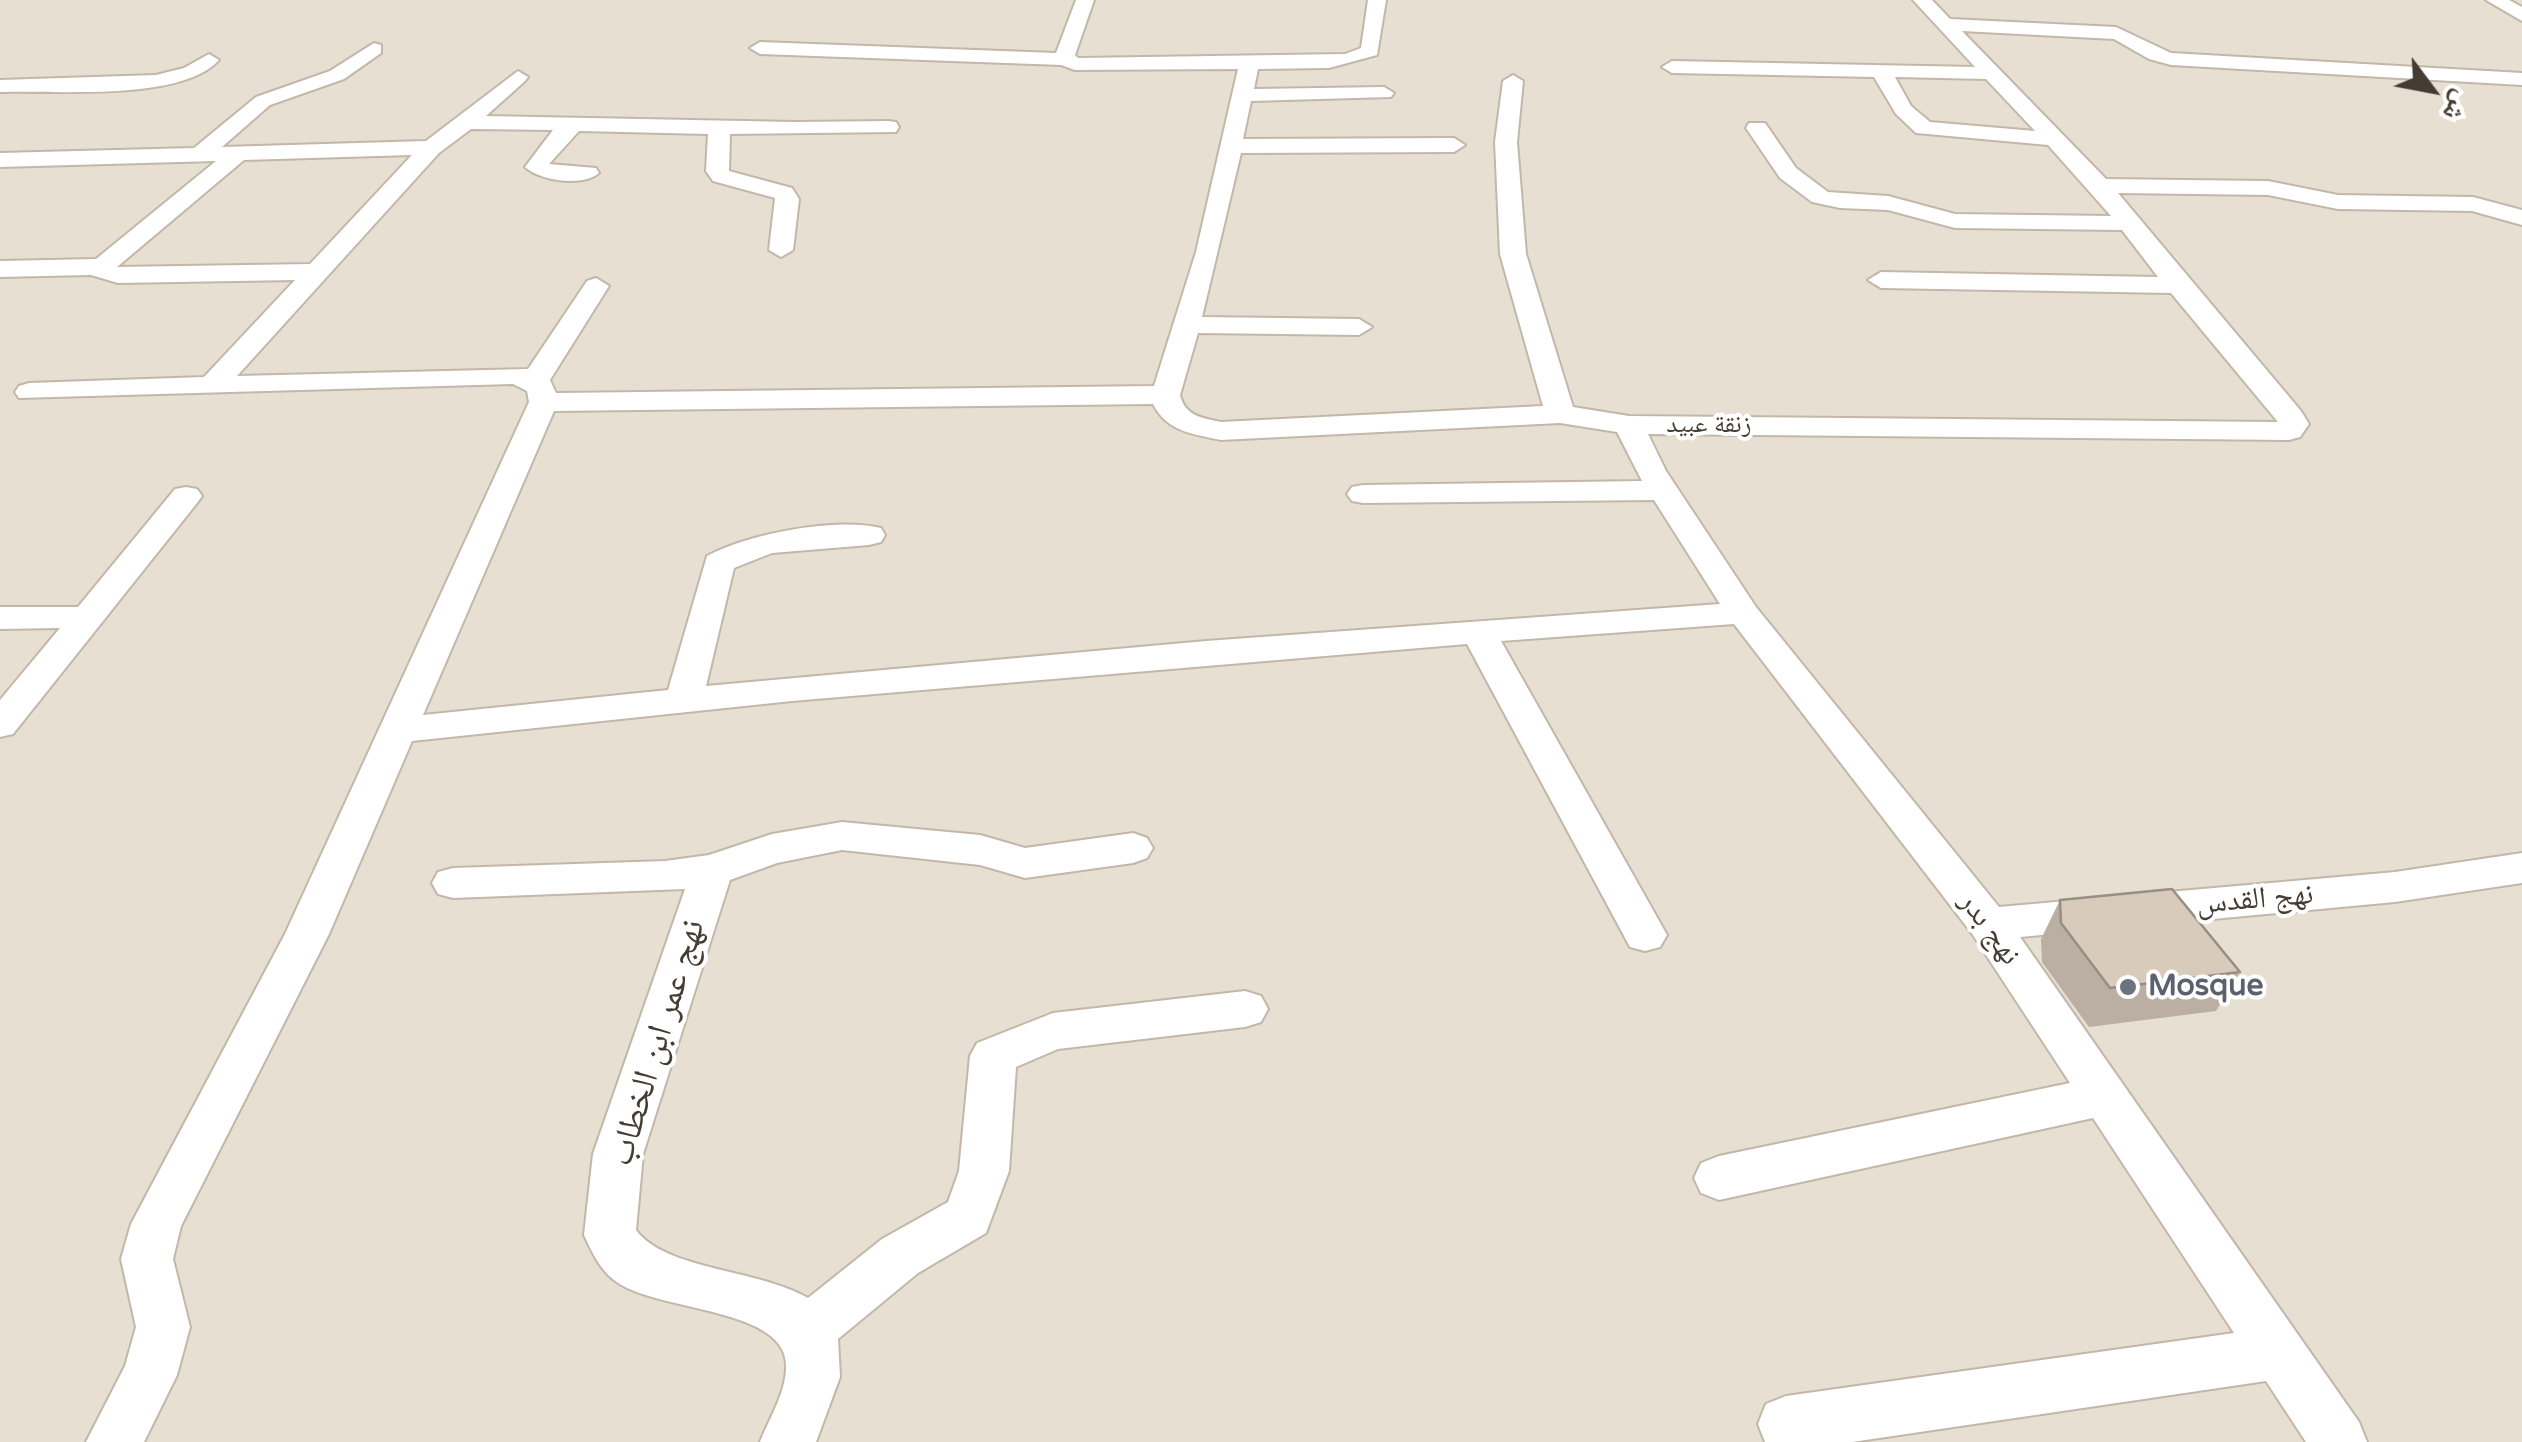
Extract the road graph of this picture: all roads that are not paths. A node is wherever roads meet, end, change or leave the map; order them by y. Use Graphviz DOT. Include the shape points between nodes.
graph roads {
  1 [pos="1084,0"];
  2 [pos="1378,0"];
  3 [pos="1922,0"];
  4 [pos="2495,0"];
  5 [pos="2522,15"];
  6 [pos="1946,24"];
  7 [pos="760,48"];
  8 [pos="374,49"];
  9 [pos="209,60"];
  10 [pos="1065,60"];
  11 [pos="1250,64"];
  12 [pos="1672,67"];
  13 [pos="1881,71"];
  14 [pos="1993,73"];
  15 [pos="518,76"];
  16 [pos="2522,79"];
  17 [pos="1514,82"];
  18 [pos="0,86"];
  19 [pos="1384,93"];
  20 [pos="1243,96"];
  21 [pos="466,122"];
  22 [pos="575,123"];
  23 [pos="888,126"];
  24 [pos="723,127"];
  25 [pos="1757,128"];
  26 [pos="2056,139"];
  27 [pos="1454,145"];
  28 [pos="1230,146"];
  29 [pos="431,148"];
  30 [pos="239,153"];
  31 [pos="200,154"];
  32 [pos="0,160"];
  33 [pos="588,174"];
  34 [pos="2100,186"];
  35 [pos="2522,218"];
  36 [pos="2130,223"];
  37 [pos="782,250"];
  38 [pos="102,267"];
  39 [pos="0,269"];
  40 [pos="316,272"];
  41 [pos="1881,280"];
  42 [pos="2178,285"];
  43 [pos="596,286"];
  44 [pos="1186,325"];
  45 [pos="1359,327"];
  46 [pos="213,385"];
  47 [pos="30,392"];
  48 [pos="539,392"];
  49 [pos="1166,395"];
  50 [pos="1560,414"];
  51 [pos="1630,425"];
  52 [pos="1664,490"];
  53 [pos="1363,494"];
  54 [pos="186,496"];
  55 [pos="870,535"];
  56 [pos="1744,613"];
  57 [pos="88,617"];
  58 [pos="0,618"];
  59 [pos="1479,633"];
  60 [pos="684,700"];
  61 [pos="0,724"];
  62 [pos="396,730"];
  63 [pos="1133,848"];
  64 [pos="2522,868"];
  65 [pos="712,870"];
  66 [pos="453,883"];
  67 [pos="1988,924"];
  68 [pos="1645,934"];
  69 [pos="1245,1009"];
  70 [pos="2105,1096"];
  71 [pos="1719,1178"];
  72 [pos="808,1331"];
  73 [pos="2279,1353"];
  74 [pos="1786,1424"];
  75 [pos="114,1442"];
  76 [pos="788,1442"];
  77 [pos="2339,1442"];
  1 -- 10 [label="street"];
  2 -- 11 [label="street" via="1364,56"];
  3 -- 6 [label="street, زنقة عبيد"];
  4 -- 5 [label="street"];
  6 -- 14 [label="street, زنقة عبيد"];
  6 -- 16 [label="street" via="2116,33 2170,59"];
  7 -- 10 [label="street"];
  8 -- 31 [label="street" via="337,75 263,101"];
  9 -- 18 [label="street" via="156,82"];
  10 -- 11 [label="street" via="1097,66"];
  11 -- 20 [label="street"];
  12 -- 13 [label="street"];
  13 -- 14 [label="street"];
  13 -- 26 [label="street" via="1902,110 1924,128"];
  14 -- 26 [label="street, زنقة عبيد"];
  15 -- 21 [label="street"];
  17 -- 50 [label="street" via="1506,142 1513,254"];
  19 -- 20 [label="street"];
  20 -- 28 [label="street"];
  21 -- 22 [label="street"];
  21 -- 29 [label="street"];
  22 -- 24 [label="street"];
  22 -- 33 [label="street" via="536,167"];
  23 -- 24 [label="street"];
  24 -- 37 [label="street" via="716,170 721,176 784,193"];
  25 -- 36 [label="street" via="1778,163 1811,193 1833,200 1883,202 1955,222"];
  26 -- 34 [label="street, زنقة عبيد"];
  27 -- 28 [label="street"];
  28 -- 44 [label="street"];
  29 -- 30 [label="street"];
  29 -- 40 [label="street"];
  30 -- 31 [label="street"];
  30 -- 38 [label="street"];
  31 -- 32 [label="street"];
  34 -- 35 [label="street" via="2268,188 2338,202 2473,204"];
  34 -- 36 [label="street, زنقة عبيد"];
  36 -- 42 [label="street, زنقة عبيد"];
  38 -- 39 [label="street"];
  38 -- 40 [label="street" via="118,275"];
  40 -- 46 [label="street"];
  41 -- 42 [label="street"];
  42 -- 51 [label="street, زنقة عبيد" via="2291,417 2290,430"];
  43 -- 48 [label="street"];
  44 -- 45 [label="street"];
  44 -- 49 [label="street"];
  46 -- 47 [label="street"];
  46 -- 48 [label="street" via="508,376"];
  48 -- 49 [label="street"];
  48 -- 62 [label="street"];
  49 -- 50 [label="street, زنقة عبيد" via="1177,420 1221,432"];
  50 -- 51 [label="street, زنقة عبيد"];
  51 -- 52 [label="street, نهج بدر"];
  52 -- 53 [label="street"];
  52 -- 56 [label="street, نهج بدر"];
  54 -- 57 [label="street"];
  55 -- 60 [label="street" via="762,544 719,563"];
  56 -- 59 [label="street"];
  56 -- 67 [label="street, نهج بدر"];
  57 -- 58 [label="street"];
  57 -- 61 [label="street"];
  59 -- 60 [label="street"];
  59 -- 68 [label="street"];
  60 -- 62 [label="street"];
  62 -- 75 [label="street" via="307,934 156,1224 146,1259 163,1327 150,1375"];
  63 -- 65 [label="street" via="1024,863 980,850 842,836 772,848"];
  64 -- 67 [label="street, نهج القدس" via="2395,888"];
  65 -- 66 [label="street"];
  65 -- 72 [label="street, نهج عمر ابن الخطاب" via="618,1154 610,1235 633,1265 784,1310"];
  67 -- 70 [label="street, نهج بدر"];
  69 -- 72 [label="street" via="1054,1031 992,1056 984,1171 968,1216 900,1256"];
  70 -- 71 [label="street"];
  70 -- 73 [label="street, نهج بدر"];
  72 -- 76 [label="street" via="814,1367"];
  73 -- 74 [label="street"];
  73 -- 77 [label="street, نهج بدر"];
}
